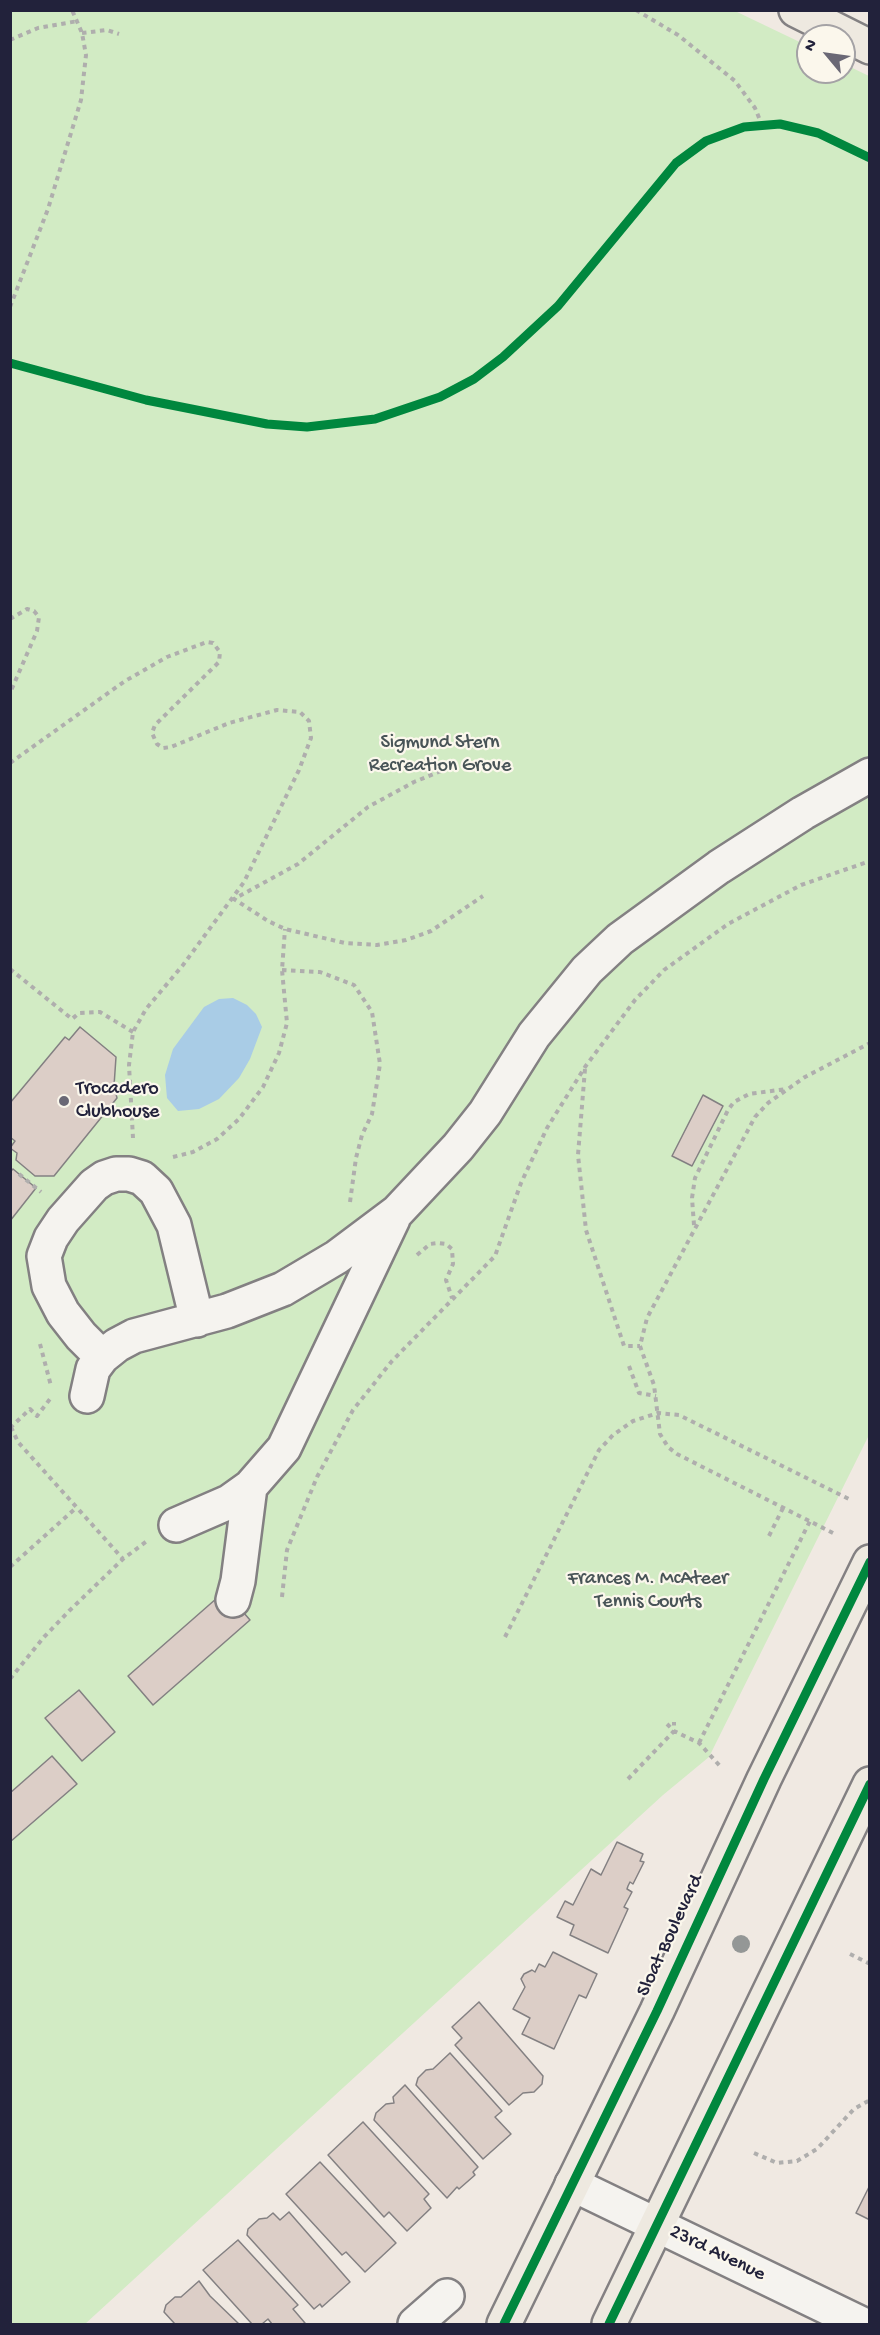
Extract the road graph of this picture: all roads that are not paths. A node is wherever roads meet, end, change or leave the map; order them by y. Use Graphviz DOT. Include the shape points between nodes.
graph roads {
  1 [pos="796,10"];
  2 [pos="870,47"];
  3 [pos="870,775"];
  4 [pos="397,1212"];
  5 [pos="197,1320"];
  6 [pos="102,1357"];
  7 [pos="87,1395"];
  8 [pos="250,1487"];
  9 [pos="176,1525"];
  10 [pos="870,1562"];
  11 [pos="233,1600"];
  12 [pos="870,1784"];
  13 [pos="572,2184"];
  14 [pos="657,2225"];
  15 [pos="447,2296"];
  16 [pos="415,2325"];
  17 [pos="504,2325"];
  18 [pos="609,2325"];
  19 [pos="862,2325"];
  1 -- 2 [label="main road"];
  3 -- 4 [label="street" via="762,838 659,909 595,962 552,1010 485,1113"];
  4 -- 5 [label="street" via="313,1273 284,1289"];
  4 -- 8 [label="street" via="328,1351 295,1428 279,1455"];
  5 -- 6 [label="street" via="134,1336"];
  5 -- 6 [label="street" via="174,1225 156,1191 142,1178 129,1174 104,1178 63,1220 44,1256 49,1287 63,1313"];
  6 -- 7 [label="street" via="93,1369"];
  8 -- 9 [label="street" via="229,1502"];
  8 -- 11 [label="street"];
  10 -- 13 [label="main road, Sloat Boulevard"];
  12 -- 14 [label="main road"];
  13 -- 14 [label="street, 23rd Avenue"];
  13 -- 17 [label="main road, Sloat Boulevard"];
  14 -- 18 [label="main road"];
  14 -- 19 [label="street, 23rd Avenue"];
  15 -- 16 [label="street"];
}
